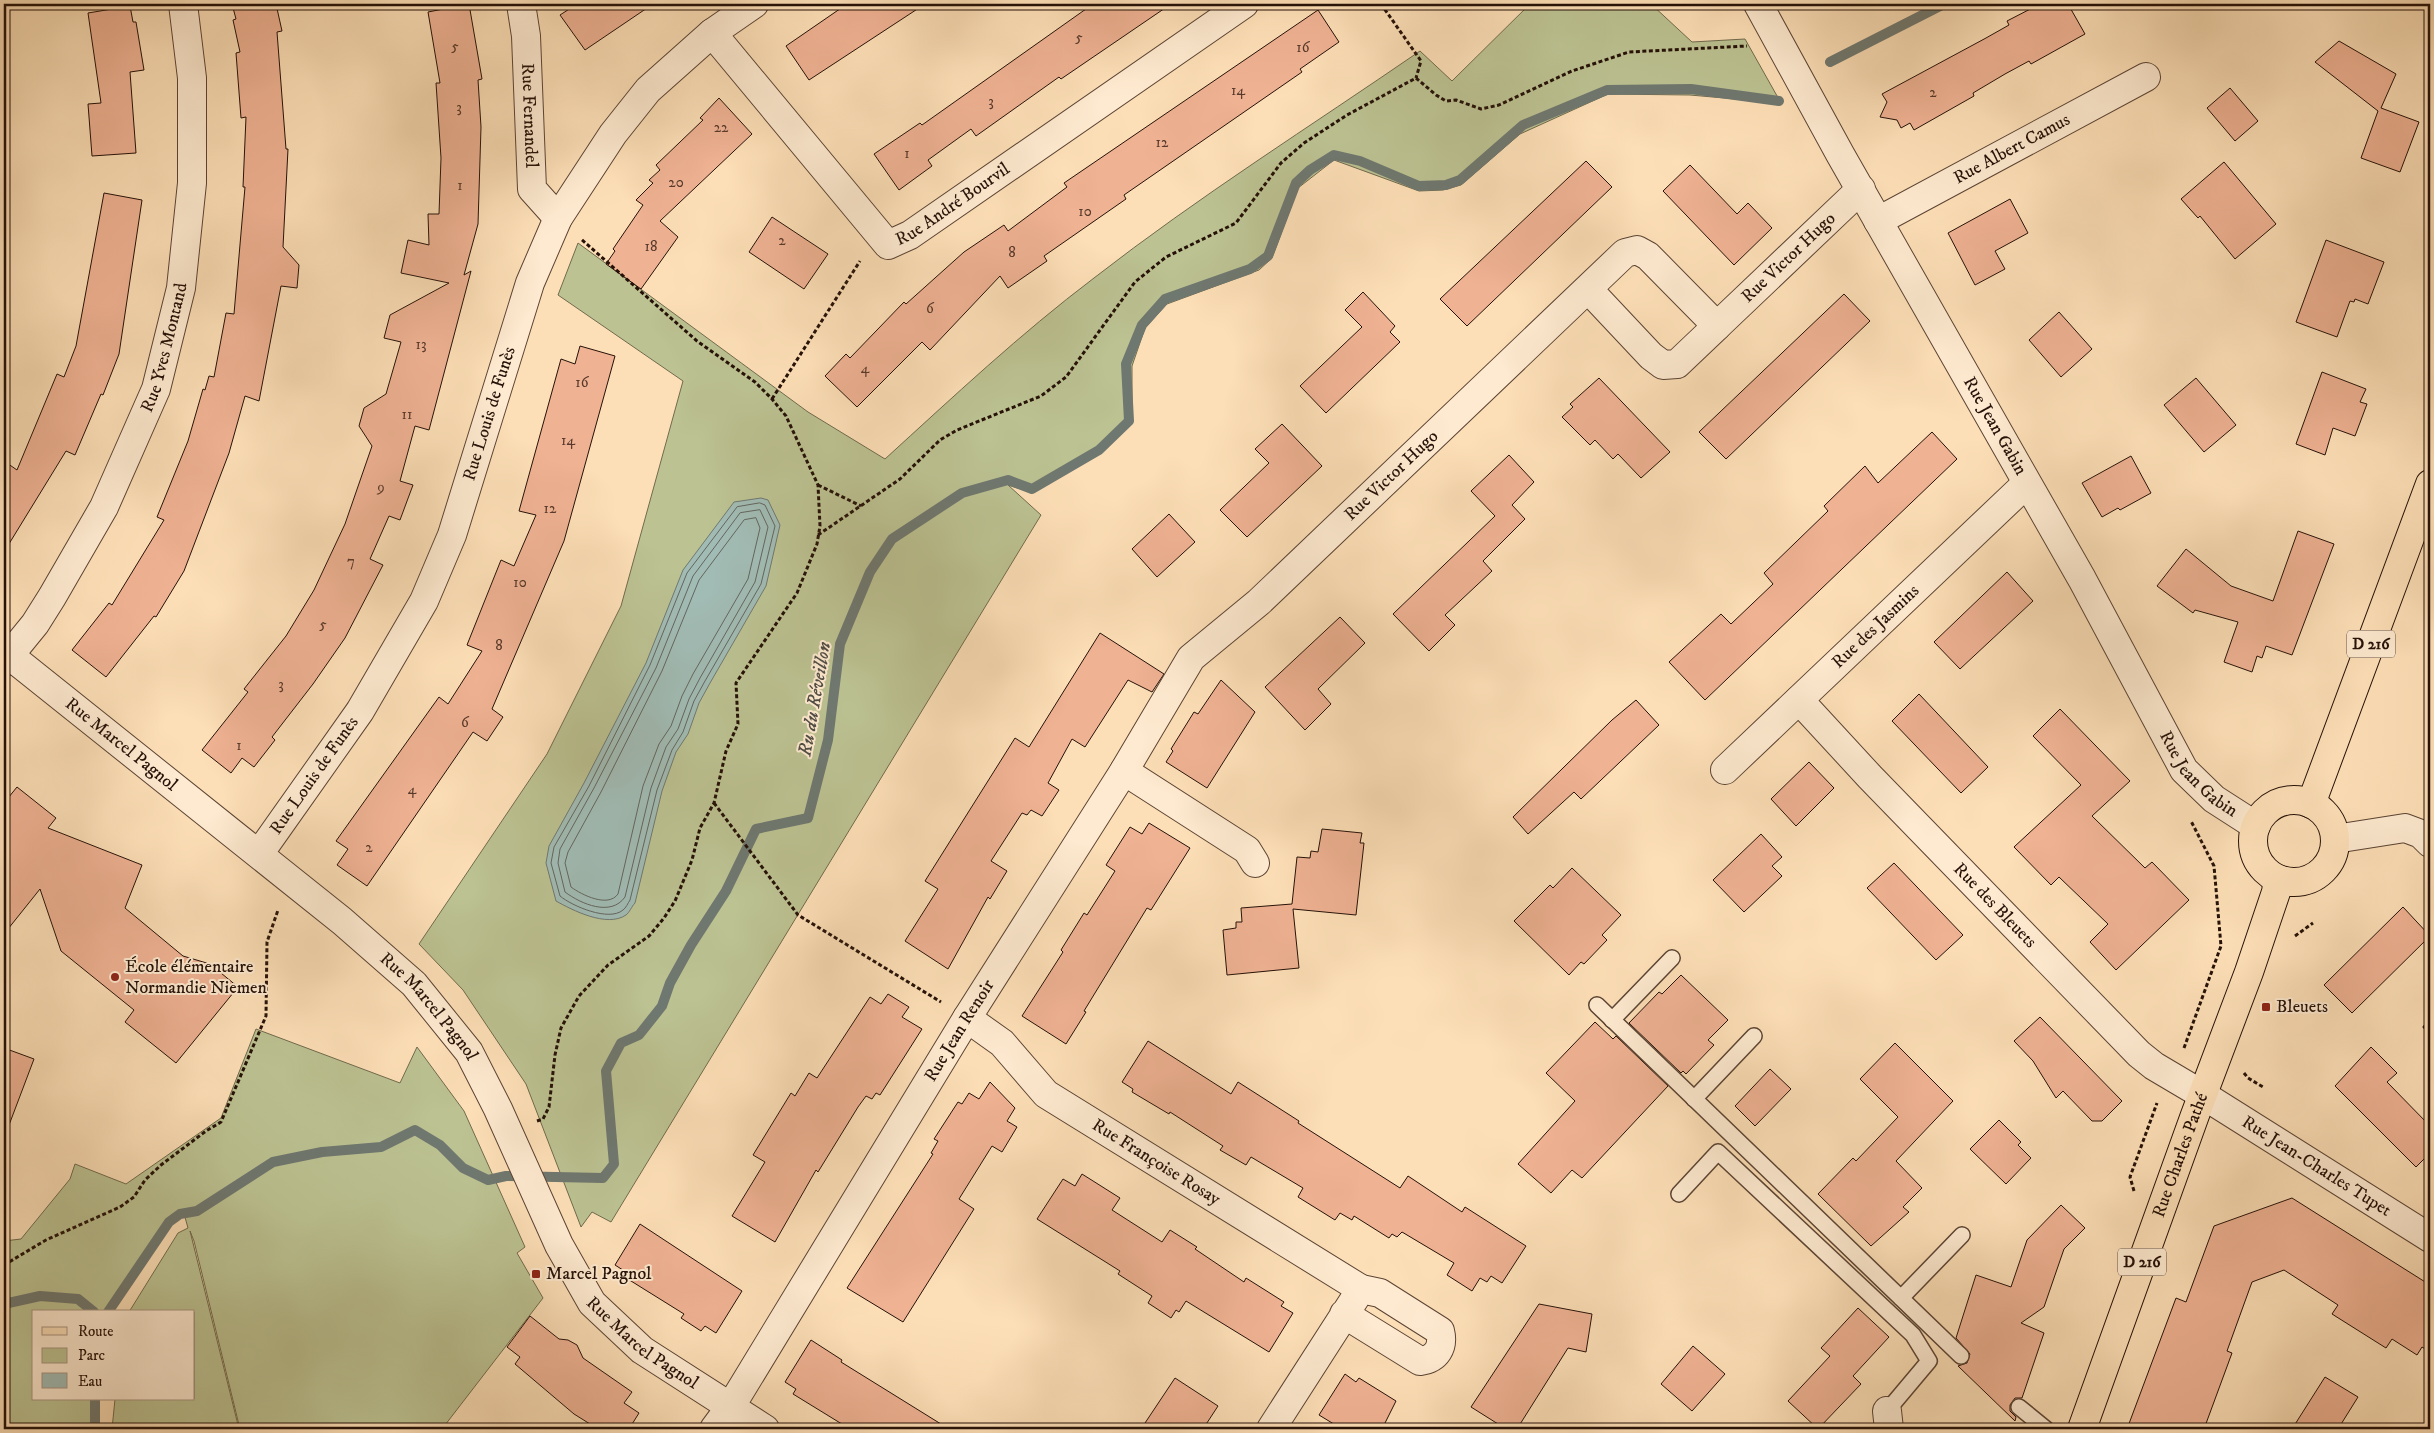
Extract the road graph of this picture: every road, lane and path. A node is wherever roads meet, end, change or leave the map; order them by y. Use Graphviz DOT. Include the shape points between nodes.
graph roads {
  1 [pos="183,4"];
  2 [pos="521,4"];
  3 [pos="754,4"];
  4 [pos="1244,4"];
  5 [pos="1381,4"];
  6 [pos="1758,4"];
  7 [pos="712,33"];
  8 [pos="1775,33"];
  9 [pos="2146,77"];
  10 [pos="1416,78"];
  11 [pos="1861,189"];
  12 [pos="558,218"];
  13 [pos="1878,221"];
  14 [pos="881,236"];
  15 [pos="1588,289"];
  16 [pos="1717,326"];
  17 [pos="772,399"];
  18 [pos="2026,484"];
  19 [pos="2430,484"];
  20 [pos="818,485"];
  21 [pos="861,506"];
  22 [pos="818,536"];
  23 [pos="5,656"];
  24 [pos="1191,658"];
  25 [pos="1799,700"];
  26 [pos="1725,770"];
  27 [pos="1124,771"];
  28 [pos="714,803"];
  29 [pos="2311,804"];
  30 [pos="2186,813"];
  31 [pos="2256,826"];
  32 [pos="2335,839"];
  33 [pos="2430,843"];
  34 [pos="259,854"];
  35 [pos="1256,863"];
  36 [pos="289,878"];
  37 [pos="2278,879"];
  38 [pos="1672,958"];
  39 [pos="1598,1006"];
  40 [pos="967,1018"];
  41 [pos="1612,1020"];
  42 [pos="2430,1021"];
  43 [pos="2430,1033"];
  44 [pos="1754,1036"];
  45 [pos="2170,1067"];
  46 [pos="2242,1067"];
  47 [pos="2263,1087"];
  48 [pos="2203,1095"];
  49 [pos="1694,1099"];
  50 [pos="509,1133"];
  51 [pos="2135,1193"];
  52 [pos="1679,1194"];
  53 [pos="2427,1230"];
  54 [pos="1962,1235"];
  55 [pos="4,1265"];
  56 [pos="1361,1289"];
  57 [pos="1901,1298"];
  58 [pos="1344,1314"];
  59 [pos="1961,1356"];
  60 [pos="731,1406"];
  61 [pos="2019,1407"];
  62 [pos="1888,1420"];
  63 [pos="714,1429"];
  64 [pos="766,1429"];
  65 [pos="1272,1429"];
  66 [pos="2046,1429"];
  67 [pos="2082,1429"];
  1 -- 23 [label="street, Rue Yves Montand" via="192,78 192,183 181,288 156,389 104,507 35,624"];
  2 -- 12 [label="street, Rue Fernandel" via="526,36 532,189"];
  3 -- 7 [label="street, Rue Louis de Funès"];
  4 -- 14 [label="street, Rue André Bourvil" via="910,235 888,245"];
  5 -- 10 [label="path" via="1421,61"];
  6 -- 8 [label="street, Rue Jean Gabin"];
  7 -- 12 [label="street, Rue Louis de Funès" via="648,90 614,134"];
  7 -- 14 [label="street, Rue André Bourvil"];
  8 -- 10 [label="path" via="1750,46 1629,52 1572,71 1498,105 1482,109 1436,96"];
  8 -- 11 [label="street, Rue Jean Gabin"];
  9 -- 13 [label="street, Rue Albert Camus"];
  10 -- 21 [label="path" via="1347,115 1304,143 1281,164 1236,223 1166,256 1146,273 1066,378 1042,396 940,440 900,479"];
  11 -- 13 [label="street, Rue Jean Gabin"];
  11 -- 16 [label="street, Rue Victor Hugo"];
  12 -- 17 [label="path" via="697,341 755,382"];
  12 -- 34 [label="street, Rue Louis de Funès" via="530,283 452,535 424,601 360,712"];
  13 -- 18 [label="street, Rue Jean Gabin"];
  14 -- 17 [label="path" via="863,256"];
  15 -- 16 [label="street, Rue Victor Hugo" via="1624,253 1637,250 1648,256"];
  15 -- 16 [label="street, Rue Victor Hugo" via="1663,365 1677,364"];
  15 -- 24 [label="street, Rue Victor Hugo" via="1259,602"];
  17 -- 20 [label="path" via="786,416"];
  18 -- 25 [label="street, Rue des Jasmins"];
  18 -- 31 [label="street, Rue Jean Gabin" via="2082,579 2184,770 2214,799"];
  19 -- 29 [label="main road, D 216"];
  20 -- 21 [label="path"];
  20 -- 22 [label="path"];
  21 -- 22 [label="path"];
  22 -- 28 [label="path" via="796,593 736,683 738,724 726,751"];
  23 -- 34 [label="street, Rue Marcel Pagnol"];
  24 -- 27 [label="street, Rue Jean Renoir"];
  25 -- 26 [label="street, Rue des Jasmins"];
  25 -- 45 [label="street, Rue des Bleuets" via="2139,1054"];
  27 -- 35 [label="street" via="1247,850"];
  27 -- 40 [label="street, Rue Jean Renoir"];
  28 -- 40 [label="path" via="798,915"];
  28 -- 50 [label="path" via="700,828 684,882 664,918 648,936 590,982 561,1028 549,1107 543,1118"];
  29 -- 31 [label="main road" via="2298,800 2284,801 2270,807"];
  29 -- 32 [label="main road" via="2327,817"];
  30 -- 45 [label="path" via="2214,866 2221,946 2183,1051"];
  31 -- 37 [label="main road" via="2252,842 2254,854 2263,869"];
  32 -- 33 [label="street" via="2405,828 2421,834"];
  32 -- 37 [label="main road" via="2327,866 2317,875 2291,883"];
  34 -- 36 [label="street, Rue Marcel Pagnol"];
  36 -- 50 [label="street, Rue Marcel Pagnol" via="414,984 469,1052"];
  36 -- 55 [label="path" via="267,942 266,1016 221,1122 161,1165 145,1180 134,1197 120,1207 46,1240"];
  37 -- 48 [label="main road, Rue Charles Pathé / D 216" via="2249,972"];
  38 -- 41 [label="lane"];
  39 -- 41 [label="lane"];
  40 -- 56 [label="street, Rue Françoise Rosay" via="1002,1043 1046,1094"];
  40 -- 60 [label="street, Rue Jean Renoir"];
  41 -- 49 [label="lane"];
  42 -- 43 [label="path" via="2424,1027"];
  44 -- 49 [label="lane"];
  45 -- 48 [label="street, Rue des Bleuets"];
  45 -- 51 [label="path" via="2130,1177"];
  46 -- 47 [label="path" via="2248,1078"];
  48 -- 53 [label="street, Rue Jean-Charles Tupet"];
  48 -- 67 [label="main road, Rue Charles Pathé / D 216"];
  49 -- 57 [label="lane"];
  50 -- 60 [label="street, Rue Marcel Pagnol" via="558,1245 592,1303 642,1350"];
  52 -- 62 [label="lane" via="1718,1152 1913,1335 1930,1361"];
  54 -- 57 [label="lane"];
  56 -- 58 [label="street"];
  56 -- 58 [label="street, Rue Françoise Rosay" via="1380,1293 1440,1330 1442,1340 1438,1352 1430,1360 1420,1361"];
  57 -- 59 [label="lane"];
  58 -- 65 [label="street"];
  60 -- 63 [label="street, Rue Jean Renoir"];
  60 -- 64 [label="street, Rue Marcel Pagnol"];
  61 -- 66 [label="lane"];
}
